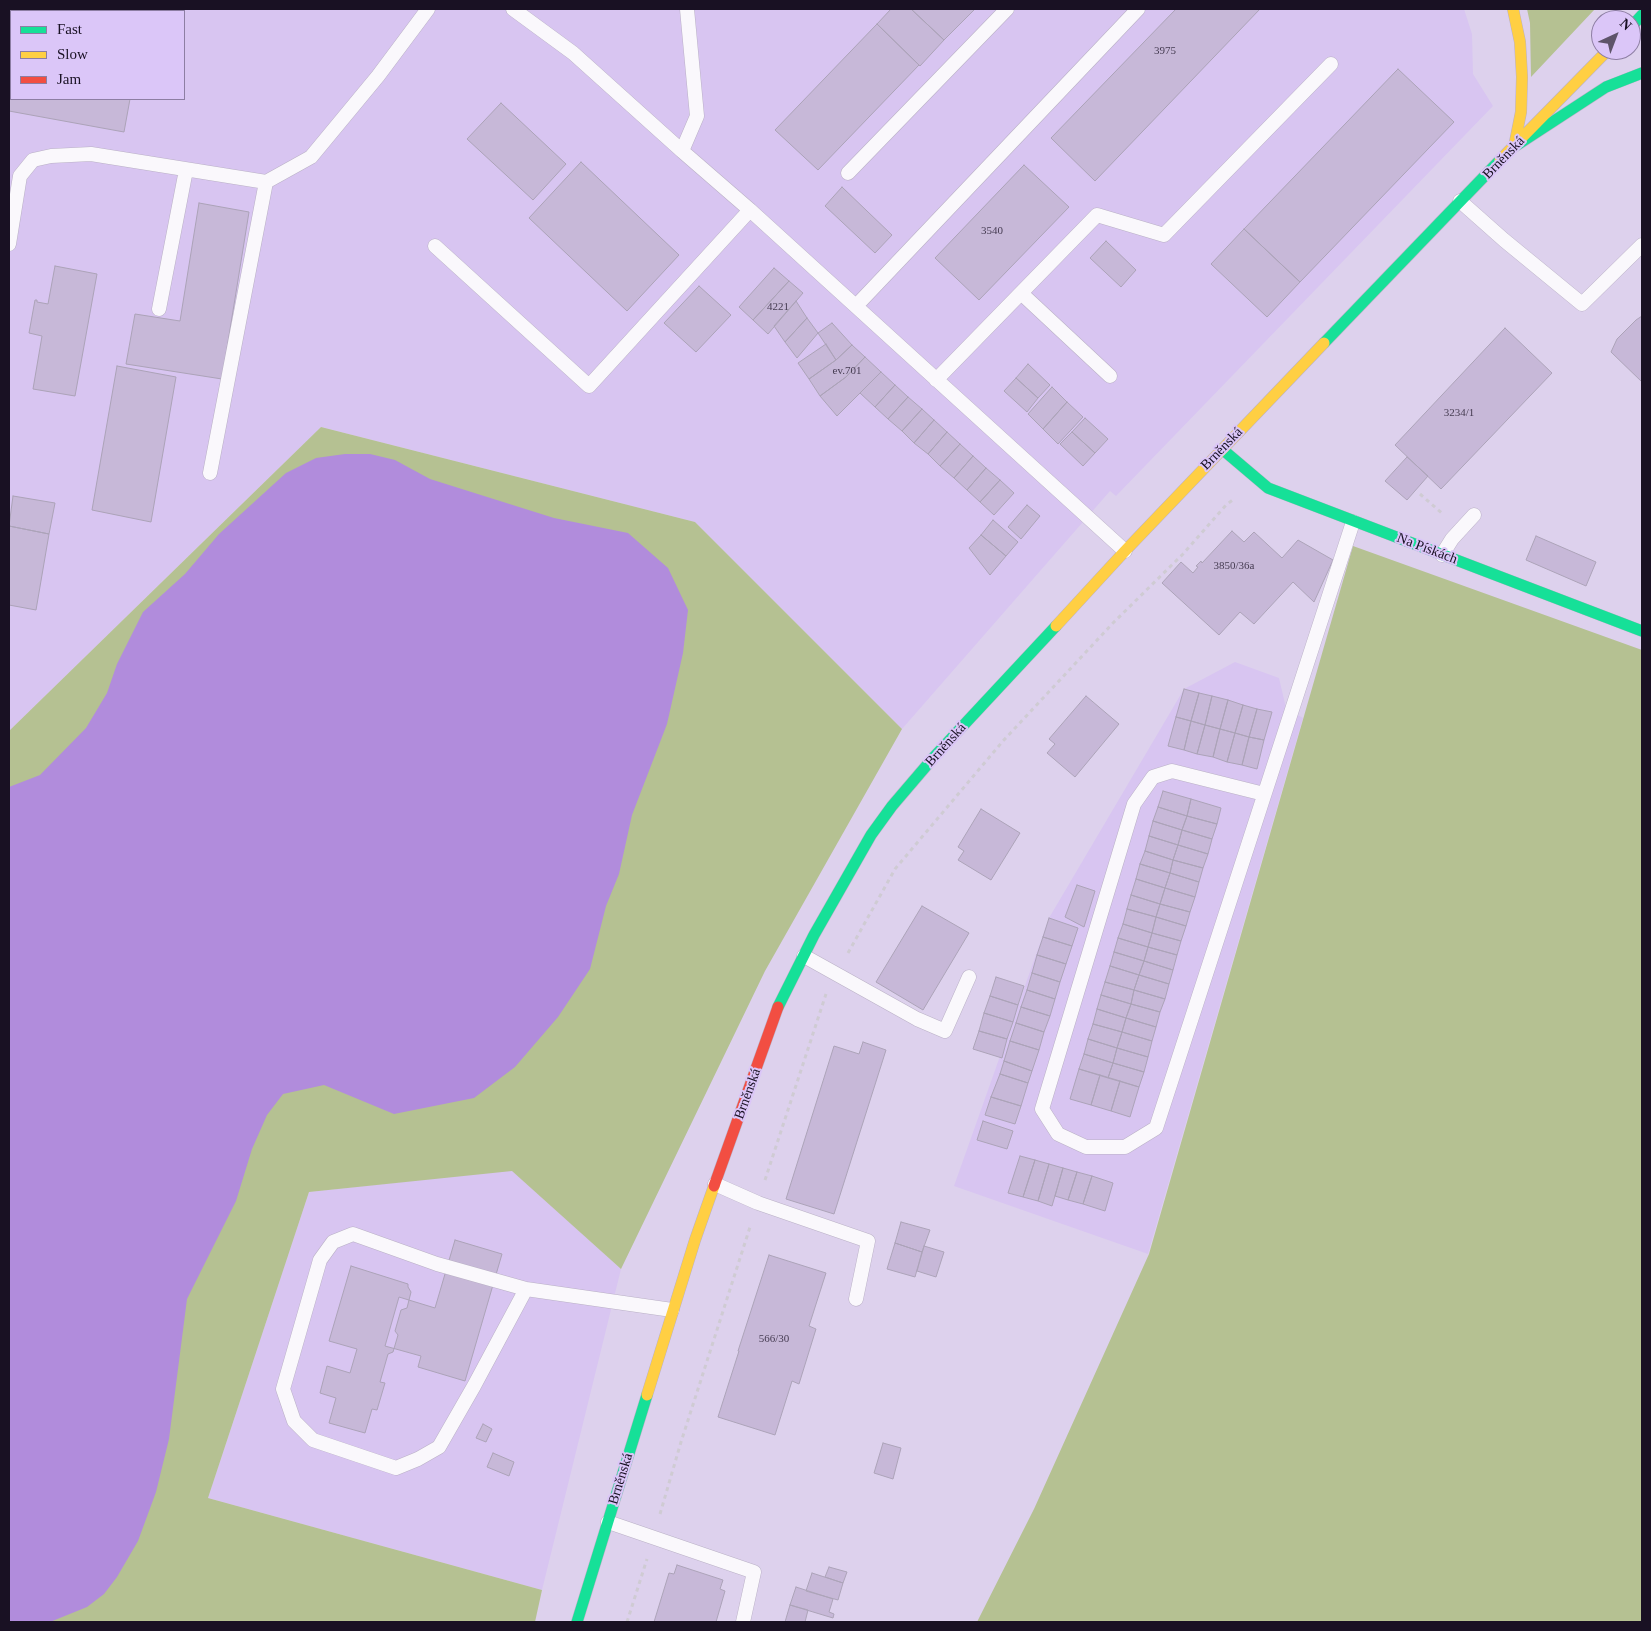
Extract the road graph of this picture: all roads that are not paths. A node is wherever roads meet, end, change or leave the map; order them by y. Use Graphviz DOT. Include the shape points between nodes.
graph roads {
  1 [pos="428,9"];
  2 [pos="513,9"];
  3 [pos="687,9"];
  4 [pos="1007,9"];
  5 [pos="1138,9"];
  6 [pos="1513,9"];
  7 [pos="1598,60"];
  8 [pos="1331,64"];
  9 [pos="1642,73"];
  10 [pos="1514,147"];
  11 [pos="682,151"];
  12 [pos="186,170"];
  13 [pos="848,172"];
  14 [pos="266,182"];
  15 [pos="1460,201"];
  16 [pos="750,210"];
  17 [pos="9,244"];
  18 [pos="1642,245"];
  19 [pos="434,246"];
  20 [pos="1021,293"];
  21 [pos="856,306"];
  22 [pos="159,309"];
  23 [pos="1110,376"];
  24 [pos="936,380"];
  25 [pos="1222,449"];
  26 [pos="210,473"];
  27 [pos="1474,516"];
  28 [pos="1353,522"];
  29 [pos="1125,551"];
  30 [pos="1442,555"];
  31 [pos="1642,631"];
  32 [pos="1264,794"];
  33 [pos="804,956"];
  34 [pos="969,977"];
  35 [pos="715,1184"];
  36 [pos="526,1289"];
  37 [pos="856,1299"];
  38 [pos="672,1310"];
  39 [pos="608,1522"];
  40 [pos="577,1622"];
  41 [pos="743,1622"];
  1 -- 14 [label="lane" via="311,157"];
  2 -- 11 [label="lane" via="573,53"];
  3 -- 11 [label="lane" via="697,116"];
  4 -- 13 [label="lane"];
  5 -- 21 [label="lane"];
  6 -- 10 [label="main road" via="1520,42 1522,77 1521,112"];
  7 -- 10 [label="main road, Brněnská"];
  8 -- 20 [label="lane" via="1164,235 1097,215"];
  9 -- 10 [label="main road" via="1606,87"];
  10 -- 15 [label="main road, Brněnská"];
  11 -- 16 [label="lane"];
  12 -- 14 [label="lane"];
  12 -- 17 [label="lane" via="91,154 33,160 20,176"];
  12 -- 22 [label="lane"];
  14 -- 26 [label="lane"];
  15 -- 18 [label="lane" via="1582,304"];
  15 -- 25 [label="main road, Brněnská"];
  16 -- 19 [label="lane" via="589,386"];
  16 -- 21 [label="lane"];
  20 -- 23 [label="lane"];
  20 -- 24 [label="lane"];
  21 -- 24 [label="lane"];
  24 -- 29 [label="lane"];
  25 -- 28 [label="main road, Na Pískách" via="1268,488"];
  25 -- 29 [label="main road, Brněnská"];
  27 -- 30 [label="lane"];
  28 -- 30 [label="main road, Na Pískách"];
  28 -- 32 [label="lane"];
  29 -- 33 [label="main road, Brněnská" via="892,806 851,869"];
  30 -- 31 [label="main road, Na Pískách"];
  32 -- 32 [label="lane" via="1156,1128 1125,1147 1086,1147 1058,1134 1042,1109 1134,804 1153,777 1172,771"];
  33 -- 34 [label="lane" via="944,1031"];
  33 -- 35 [label="main road, Brněnská" via="780,1006"];
  35 -- 37 [label="lane" via="758,1203 868,1241"];
  35 -- 38 [label="main road, Brněnská"];
  36 -- 36 [label="lane" via="436,1264 353,1234 334,1242 320,1260 283,1389 294,1421 313,1440 396,1468 418,1459 439,1447"];
  36 -- 38 [label="lane"];
  38 -- 39 [label="main road, Brněnská"];
  39 -- 40 [label="main road, Brněnská"];
  39 -- 41 [label="lane" via="754,1572"];
}
